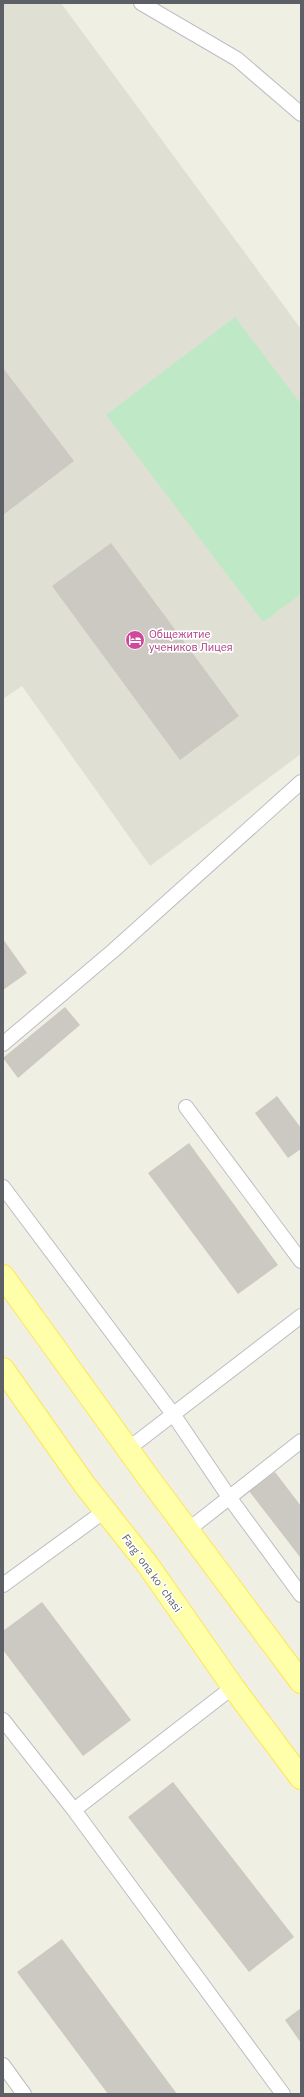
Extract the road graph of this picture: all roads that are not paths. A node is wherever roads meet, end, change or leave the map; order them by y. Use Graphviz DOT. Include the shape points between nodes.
graph roads {
  1 [pos="141,3"];
  2 [pos="301,114"];
  3 [pos="301,782"];
  4 [pos="3,1044"];
  5 [pos="186,1107"];
  6 [pos="3,1187"];
  7 [pos="301,1262"];
  8 [pos="3,1276"];
  9 [pos="301,1316"];
  10 [pos="3,1369"];
  11 [pos="173,1414"];
  12 [pos="301,1441"];
  13 [pos="128,1449"];
  14 [pos="229,1498"];
  15 [pos="106,1510"];
  16 [pos="188,1530"];
  17 [pos="3,1585"];
  18 [pos="301,1595"];
  19 [pos="301,1682"];
  20 [pos="233,1687"];
  21 [pos="3,1720"];
  22 [pos="301,1778"];
  23 [pos="74,1810"];
  24 [pos="3,2065"];
  25 [pos="24,2094"];
  26 [pos="283,2094"];
  1 -- 2 [label="lane" via="236,59"];
  3 -- 4 [label="lane" via="114,950"];
  5 -- 7 [label="lane"];
  6 -- 11 [label="lane"];
  8 -- 13 [label="main road"];
  9 -- 11 [label="lane"];
  10 -- 15 [label="main road, Fargʻona koʻchasi" via="84,1484"];
  11 -- 13 [label="lane"];
  11 -- 14 [label="lane"];
  12 -- 14 [label="lane"];
  13 -- 16 [label="main road"];
  14 -- 16 [label="lane"];
  14 -- 18 [label="lane"];
  15 -- 17 [label="lane"];
  15 -- 20 [label="main road, Fargʻona koʻchasi" via="148,1565"];
  16 -- 19 [label="main road"];
  20 -- 22 [label="main road, Fargʻona koʻchasi"];
  20 -- 23 [label="lane"];
  21 -- 23 [label="lane"];
  23 -- 26 [label="lane"];
  24 -- 25 [label="lane"];
}
